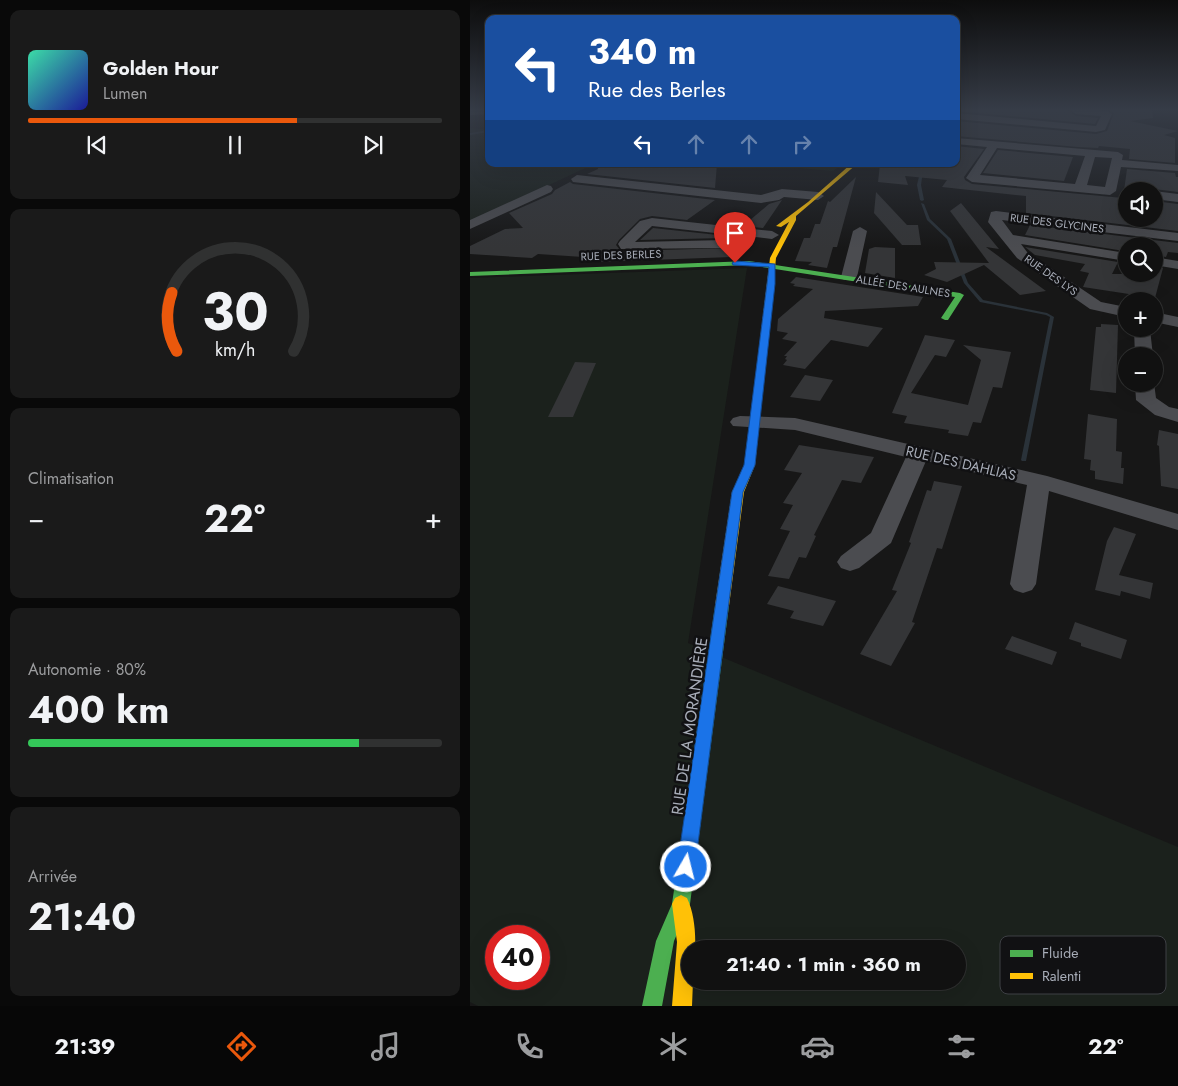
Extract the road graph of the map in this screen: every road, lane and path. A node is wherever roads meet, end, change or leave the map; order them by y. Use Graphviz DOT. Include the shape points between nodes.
graph roads {
  1 [pos="987,156"];
  2 [pos="1090,156"];
  3 [pos="1118,156"];
  4 [pos="1117,161"];
  5 [pos="851,167"];
  6 [pos="1178,167"];
  7 [pos="577,180"];
  8 [pos="1080,188"];
  9 [pos="547,189"];
  10 [pos="1110,191"];
  11 [pos="1118,192"];
  12 [pos="818,196"];
  13 [pos="1163,196"];
  14 [pos="1178,198"];
  15 [pos="996,215"];
  16 [pos="793,216"];
  17 [pos="470,225"];
  18 [pos="860,230"];
  19 [pos="743,232"];
  20 [pos="772,235"];
  21 [pos="1178,237"];
  22 [pos="1008,238"];
  23 [pos="1118,256"];
  24 [pos="764,258"];
  25 [pos="1163,262"];
  26 [pos="1178,265"];
  27 [pos="470,274"];
  28 [pos="848,277"];
  29 [pos="1118,310"];
  30 [pos="755,316"];
  31 [pos="945,318"];
  32 [pos="1163,320"];
  33 [pos="1178,322"];
  34 [pos="1146,392"];
  35 [pos="1178,416"];
  36 [pos="744,420"];
  37 [pos="919,453"];
  38 [pos="734,472"];
  39 [pos="1039,481"];
  40 [pos="738,492"];
  41 [pos="1178,522"];
  42 [pos="850,562"];
  43 [pos="1023,584"];
  44 [pos="681,904"];
  45 [pos="652,1006"];
  46 [pos="682,1006"];
  1 -- 8 [label="street" via="972,178"];
  2 -- 8 [label="street"];
  3 -- 4 [label="street"];
  4 -- 6 [label="street"];
  4 -- 10 [label="street"];
  5 -- 12 [label="street, RUE DE LA MORANDIÈRE"];
  7 -- 12 [label="street" via="760,199 782,193"];
  8 -- 10 [label="street"];
  9 -- 17 [label="street"];
  10 -- 11 [label="street"];
  12 -- 16 [label="street, RUE DE LA MORANDIÈRE"];
  13 -- 14 [label="street"];
  15 -- 21 [label="street, RUE DES GLYCINES"];
  15 -- 22 [label="street, RUE DES LYS" via="995,222"];
  16 -- 20 [label="street, RUE DE LA MORANDIÈRE"];
  16 -- 24 [label="street, RUE DE LA MORANDIÈRE" via="776,250"];
  18 -- 28 [label="street, ALLÉE DES AULNES"];
  19 -- 19 [label="street" via="734,242 725,244 625,244 645,224 652,222"];
  19 -- 20 [label="street"];
  20 -- 24 [label="street, RUE DE LA MORANDIÈRE"];
  22 -- 23 [label="street"];
  22 -- 29 [label="street, RUE DES LYS" via="1022,255 1096,306"];
  24 -- 27 [label="street, RUE DES BERLES"];
  24 -- 28 [label="street, ALLÉE DES AULNES"];
  24 -- 30 [label="street, RUE DE LA MORANDIÈRE"];
  24 -- 36 [label="street, RUE DE LA MORANDIÈRE"];
  25 -- 26 [label="street"];
  28 -- 31 [label="street, ALLÉE DES AULNES" via="960,295"];
  32 -- 33 [label="street"];
  34 -- 35 [label="street" via="1146,400 1162,411"];
  36 -- 37 [label="street, RUE DES DAHLIAS" via="795,424"];
  36 -- 40 [label="street, RUE DE LA MORANDIÈRE" via="750,465"];
  37 -- 39 [label="street, RUE DES DAHLIAS"];
  37 -- 42 [label="street" via="882,537"];
  38 -- 40 [label="street, RUE DE LA MORANDIÈRE"];
  39 -- 41 [label="street, RUE DES DAHLIAS"];
  39 -- 43 [label="street"];
  40 -- 44 [label="street, RUE DE LA MORANDIÈRE"];
  44 -- 45 [label="street, RUE DE LA MORANDIÈRE" via="671,922 657,971"];
  44 -- 46 [label="street, RUE DE LA MORANDIÈRE" via="686,923 687,959"];
}
